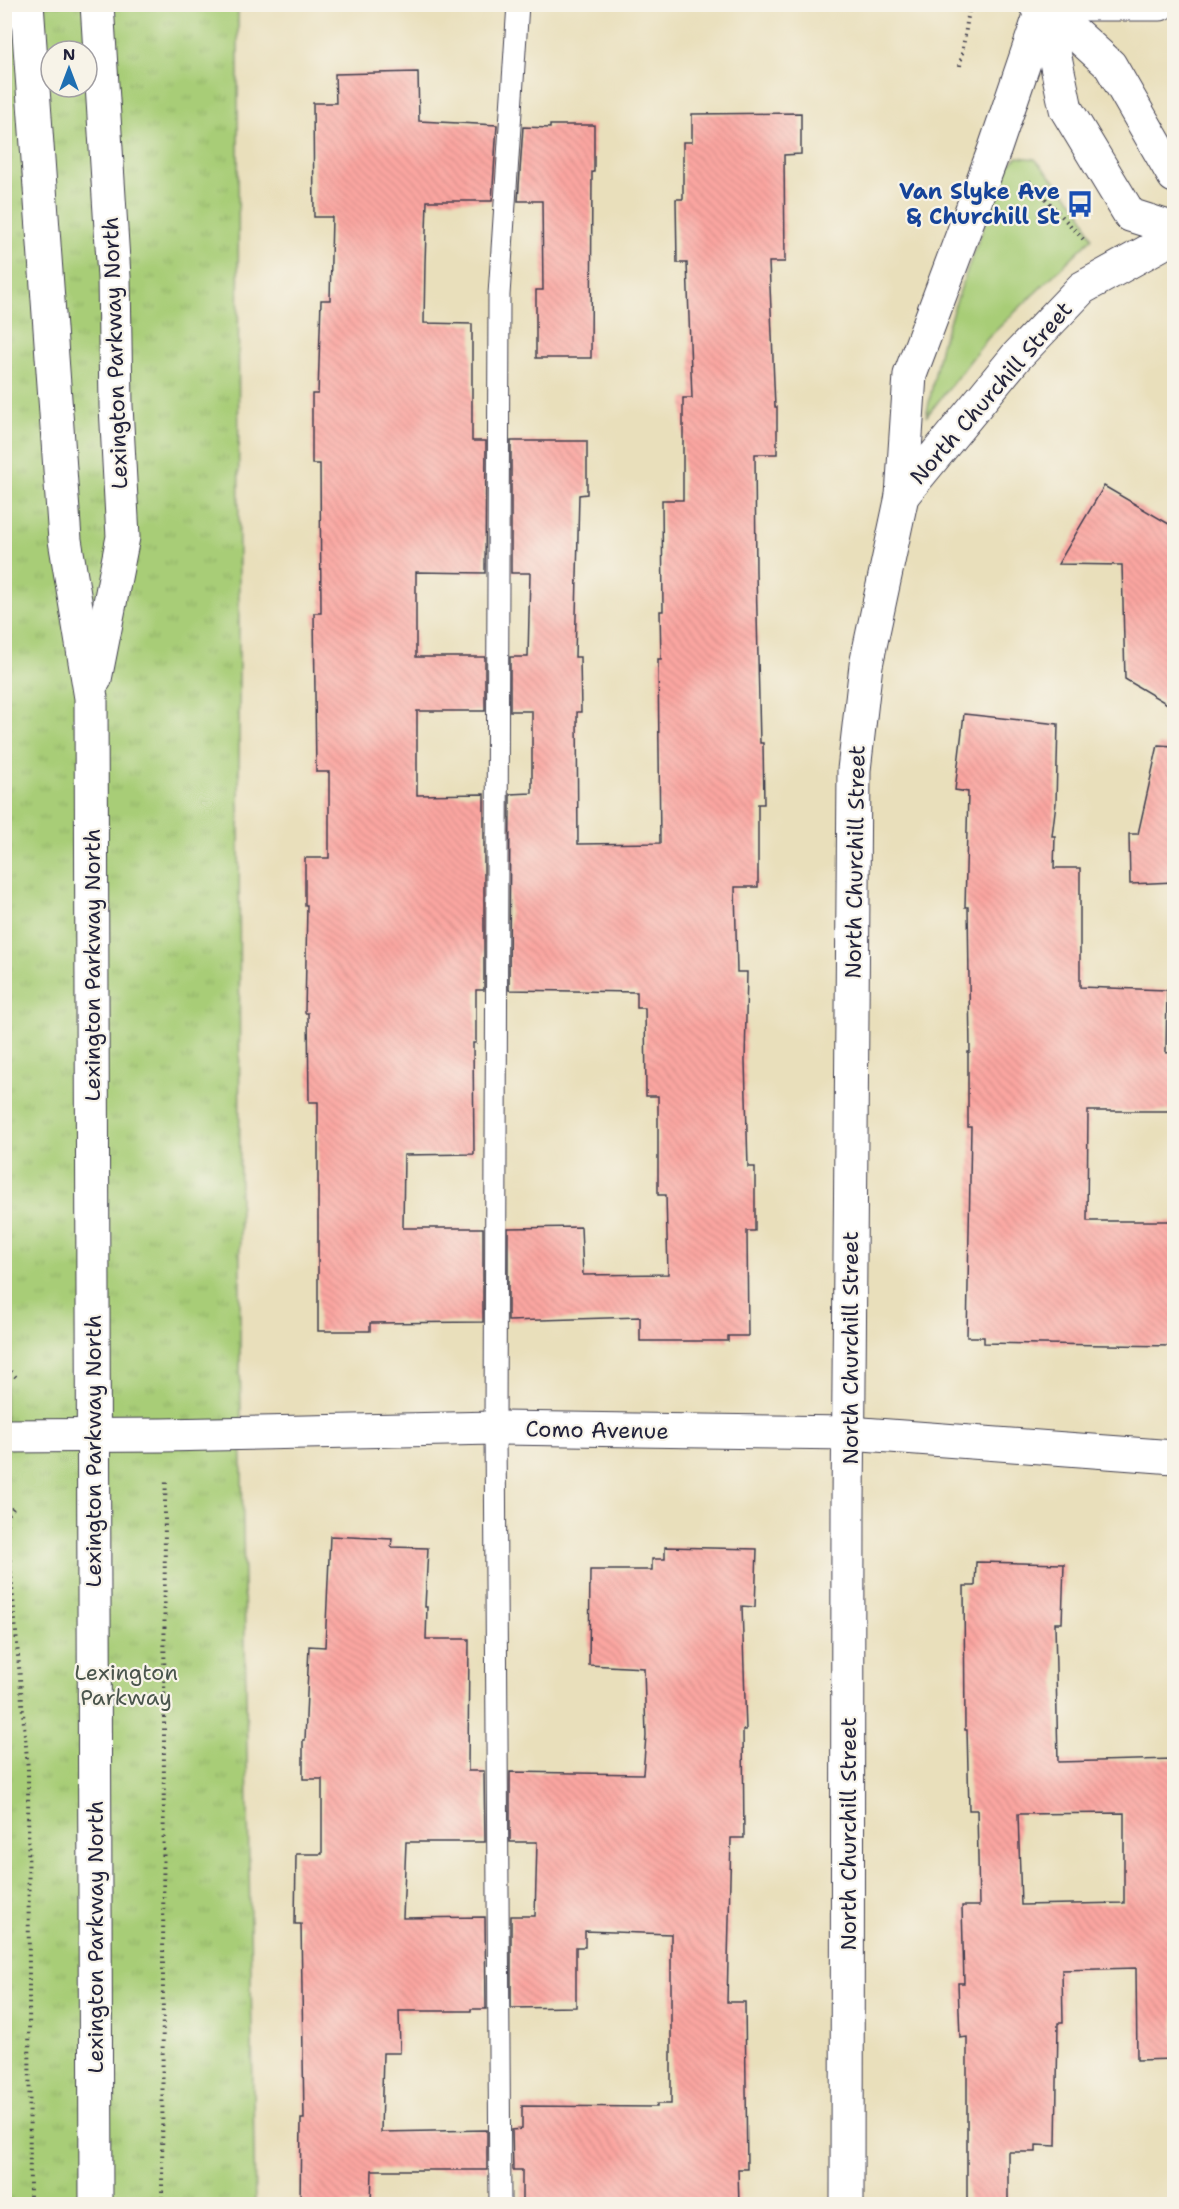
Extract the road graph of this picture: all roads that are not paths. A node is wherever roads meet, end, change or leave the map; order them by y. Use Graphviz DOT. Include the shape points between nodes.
graph roads {
  1 [pos="27,4"];
  2 [pos="97,4"];
  3 [pos="518,4"];
  4 [pos="1035,4"];
  5 [pos="1160,4"];
  6 [pos="1044,5"];
  7 [pos="1174,176"];
  8 [pos="1174,229"];
  9 [pos="1174,237"];
  10 [pos="902,496"];
  11 [pos="91,698"];
  12 [pos="495,1428"];
  13 [pos="849,1433"];
  14 [pos="11,1436"];
  15 [pos="92,1436"];
  16 [pos="1174,1457"];
  17 [pos="96,2205"];
  18 [pos="500,2205"];
  19 [pos="848,2205"];
  1 -- 11 [label="street, Lexington Parkway North" via="65,540"];
  2 -- 11 [label="street, Lexington Parkway North" via="114,277 123,537"];
  3 -- 12 [label="lane" via="499,295"];
  4 -- 6 [label="street"];
  5 -- 6 [label="street"];
  6 -- 7 [label="street" via="1110,65"];
  6 -- 8 [label="street" via="1066,109 1130,215"];
  6 -- 10 [label="street, North Churchill Street" via="910,375"];
  9 -- 10 [label="street, North Churchill Street" via="1083,288 1016,357"];
  10 -- 13 [label="street, North Churchill Street" via="866,665 854,770"];
  11 -- 15 [label="street, Lexington Parkway North"];
  12 -- 13 [label="street, Como Avenue"];
  12 -- 15 [label="street, Como Avenue"];
  12 -- 18 [label="lane"];
  13 -- 16 [label="street, Como Avenue"];
  13 -- 19 [label="street, North Churchill Street"];
  14 -- 15 [label="street, Como Avenue"];
  15 -- 17 [label="street, Lexington Parkway North"];
}
